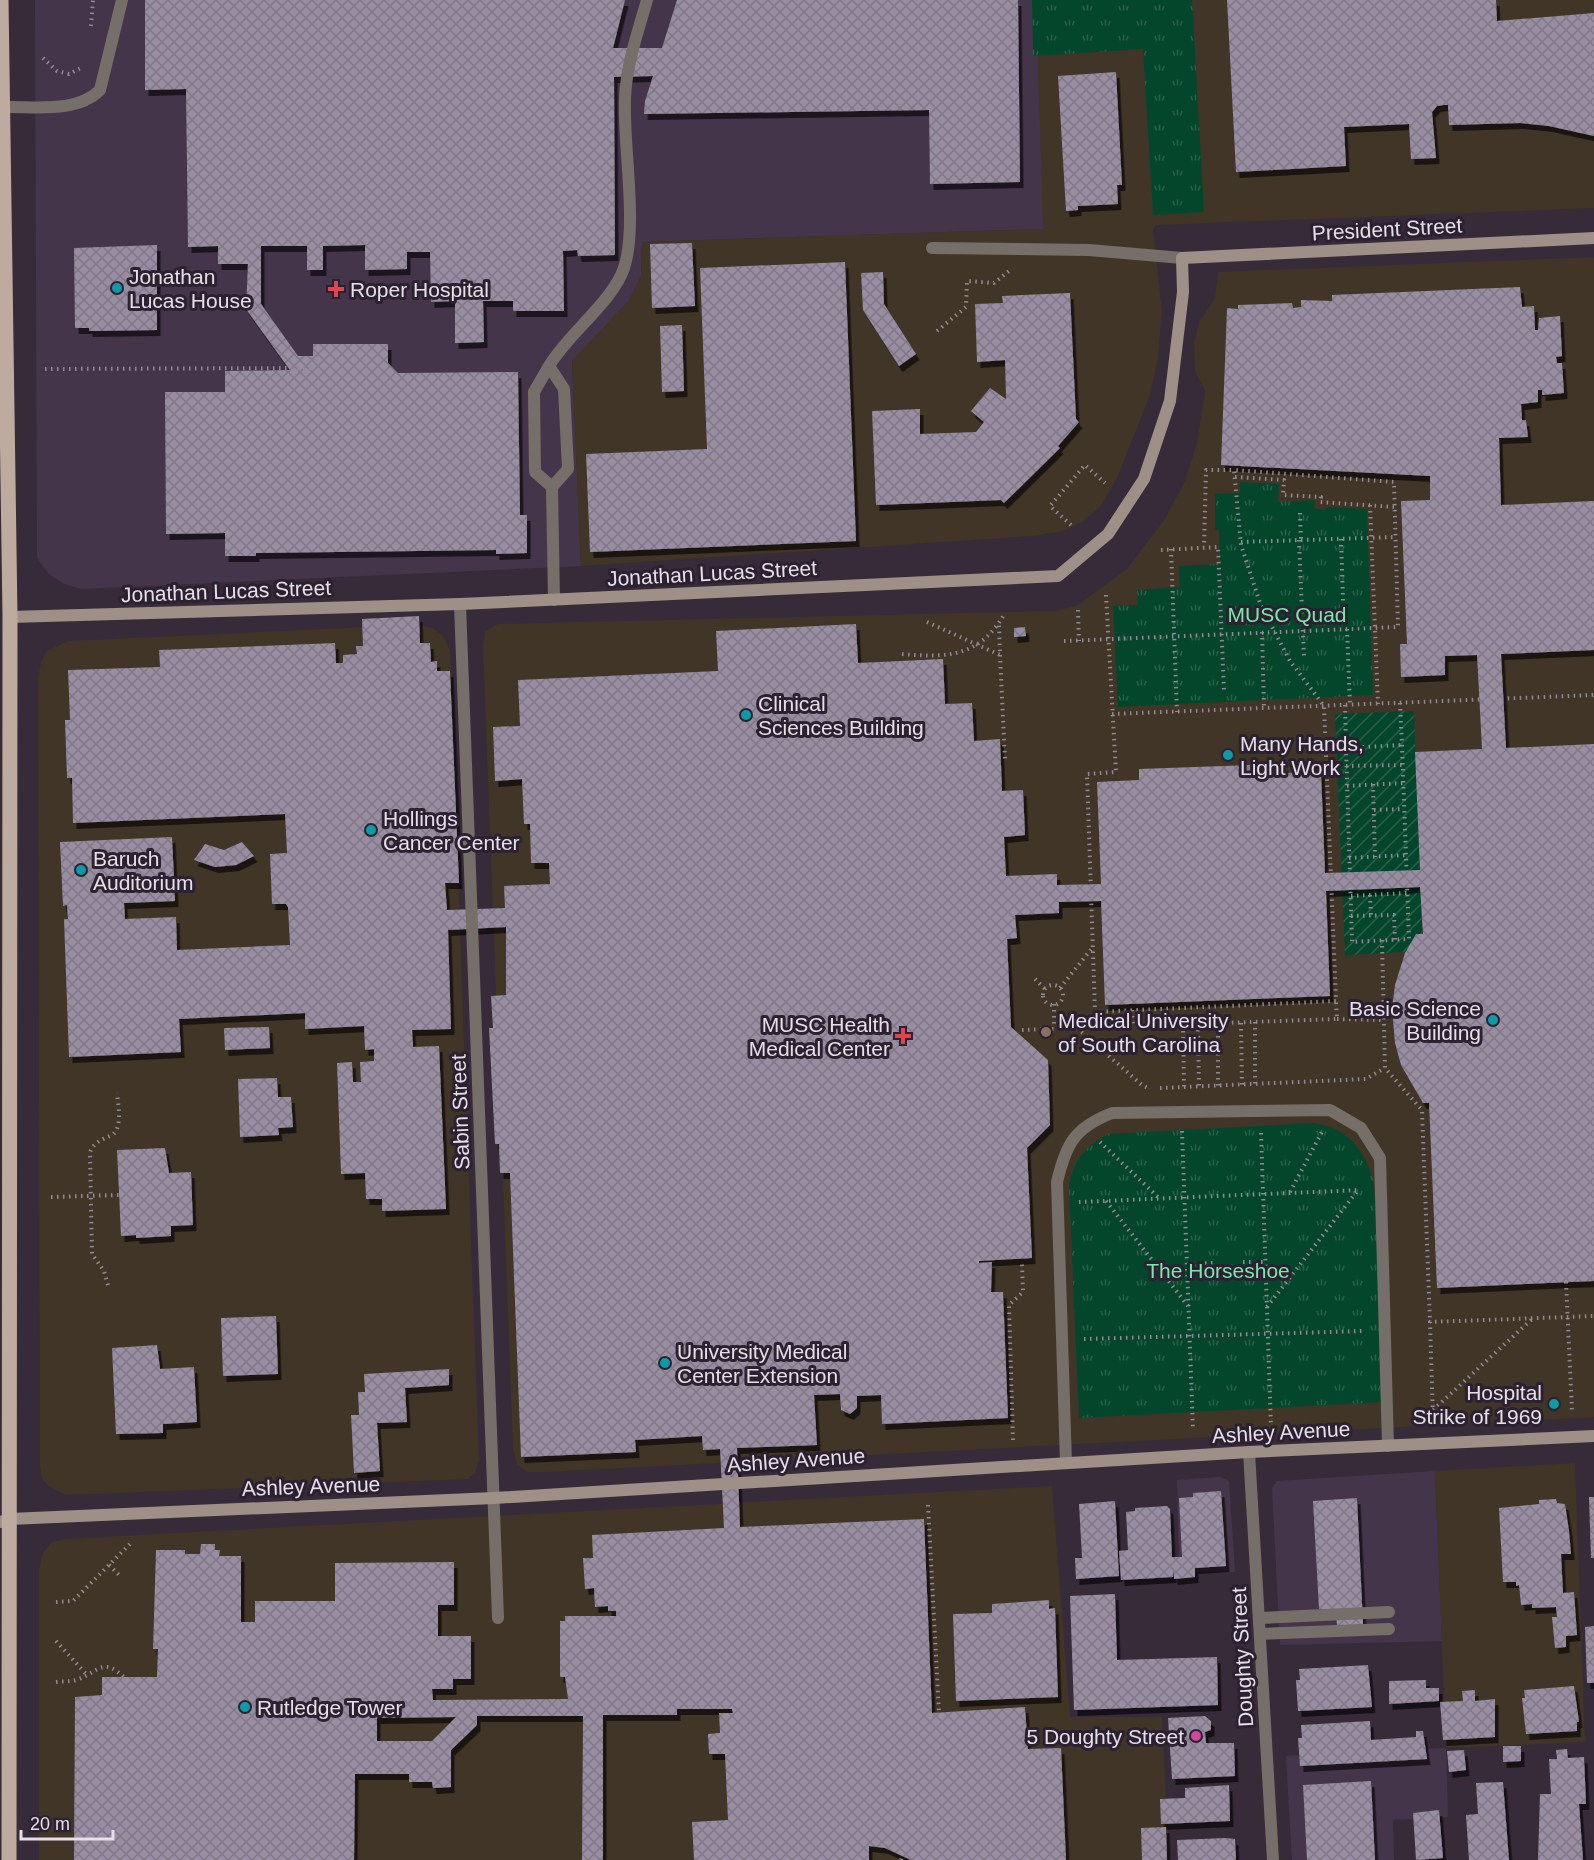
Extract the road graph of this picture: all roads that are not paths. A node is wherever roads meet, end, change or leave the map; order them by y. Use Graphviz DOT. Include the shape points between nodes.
graph roads {
  1 [pos="1,0"];
  2 [pos="122,0"];
  3 [pos="647,0"];
  4 [pos="1,111"];
  5 [pos="1594,238"];
  6 [pos="932,248"];
  7 [pos="1182,258"];
  8 [pos="549,366"];
  9 [pos="552,487"];
  10 [pos="554,600"];
  11 [pos="460,604"];
  12 [pos="5,617"];
  13 [pos="5,917"];
  14 [pos="1594,1436"];
  15 [pos="1388,1446"];
  16 [pos="1249,1452"];
  17 [pos="1066,1463"];
  18 [pos="494,1498"];
  19 [pos="5,1520"];
  20 [pos="1389,1612"];
  21 [pos="498,1618"];
  22 [pos="1259,1618"];
  23 [pos="1389,1629"];
  24 [pos="1260,1634"];
  25 [pos="5,1638"];
  26 [pos="9,1860"];
  27 [pos="1273,1860"];
  1 -- 4 [label="main road"];
  2 -- 4 [label="street" via="100,90 91,99"];
  3 -- 8 [label="street" via="625,97 629,242 624,270"];
  4 -- 12 [label="main road"];
  5 -- 7 [label="street, President Street"];
  6 -- 7 [label="street" via="1141,253"];
  7 -- 10 [label="street, Jonathan Lucas Street" via="1183,292 1170,401 1144,479 1108,534 1058,576"];
  8 -- 9 [label="street" via="564,389 568,469"];
  8 -- 9 [label="street" via="534,392 535,472"];
  9 -- 10 [label="street"];
  10 -- 11 [label="street, Jonathan Lucas Street"];
  11 -- 12 [label="street, Jonathan Lucas Street"];
  11 -- 18 [label="street, Sabin Street"];
  12 -- 13 [label="main road"];
  13 -- 19 [label="main road"];
  14 -- 15 [label="street, Ashley Avenue"];
  15 -- 16 [label="street, Ashley Avenue"];
  15 -- 17 [label="street" via="1380,1158 1361,1128 1334,1111 1112,1113 1091,1121 1071,1140 1057,1182"];
  16 -- 17 [label="street, Ashley Avenue"];
  16 -- 22 [label="street, Doughty Street"];
  17 -- 18 [label="street, Ashley Avenue"];
  18 -- 19 [label="street, Ashley Avenue"];
  18 -- 21 [label="street, Sabin Street"];
  19 -- 25 [label="main road"];
  20 -- 22 [label="street"];
  22 -- 24 [label="street, Doughty Street"];
  23 -- 24 [label="street"];
  24 -- 27 [label="street, Doughty Street"];
  25 -- 26 [label="main road"];
}
